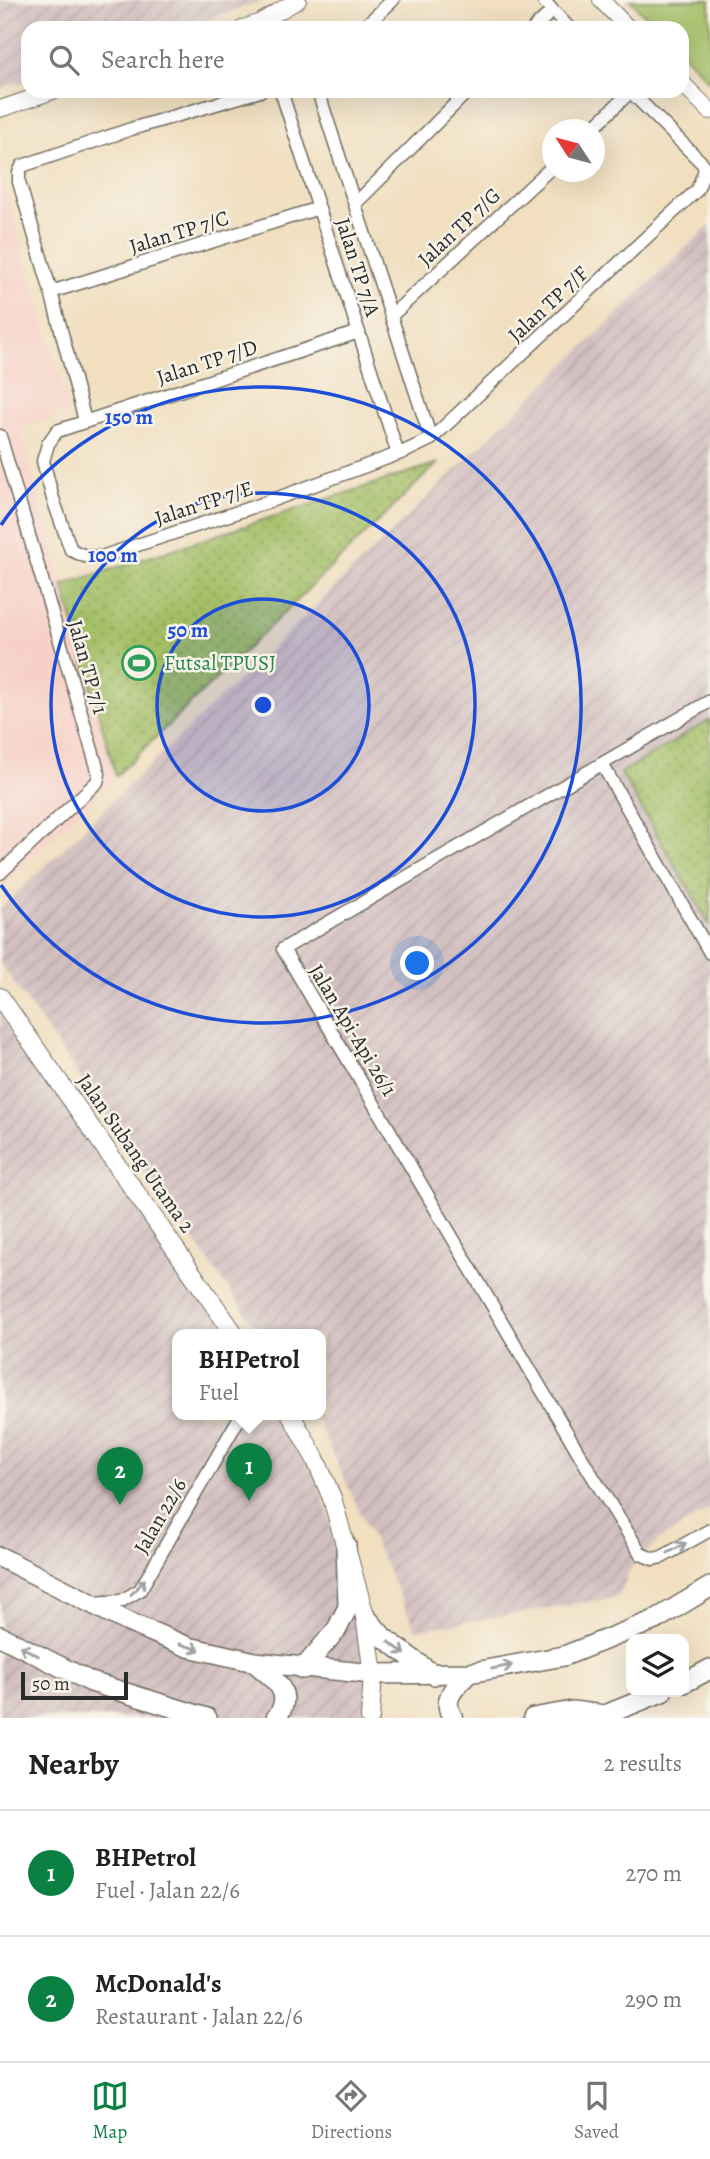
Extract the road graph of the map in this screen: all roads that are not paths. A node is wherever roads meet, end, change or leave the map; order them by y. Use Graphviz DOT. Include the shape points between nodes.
graph roads {
  1 [pos="298,0"];
  2 [pos="393,0"];
  3 [pos="542,0"];
  4 [pos="601,0"];
  5 [pos="552,11"];
  6 [pos="266,21"];
  7 [pos="370,21"];
  8 [pos="541,21"];
  9 [pos="562,21"];
  10 [pos="617,21"];
  11 [pos="689,90"];
  12 [pos="32,98"];
  13 [pos="236,98"];
  14 [pos="283,98"];
  15 [pos="320,98"];
  16 [pos="461,98"];
  17 [pos="623,98"];
  18 [pos="637,98"];
  19 [pos="0,109"];
  20 [pos="710,111"];
  21 [pos="603,119"];
  22 [pos="542,176"];
  23 [pos="355,204"];
  24 [pos="319,208"];
  25 [pos="51,292"];
  26 [pos="391,316"];
  27 [pos="359,332"];
  28 [pos="85,421"];
  29 [pos="0,436"];
  30 [pos="431,439"];
  31 [pos="398,454"];
  32 [pos="53,499"];
  33 [pos="710,701"];
  34 [pos="602,764"];
  35 [pos="0,873"];
  36 [pos="710,953"];
  37 [pos="0,997"];
  38 [pos="231,1329"];
  39 [pos="238,1420"];
  40 [pos="294,1420"];
  41 [pos="710,1530"];
  42 [pos="346,1545"];
  43 [pos="0,1557"];
  44 [pos="710,1587"];
  45 [pos="89,1603"];
  46 [pos="365,1616"];
  47 [pos="0,1636"];
  48 [pos="255,1662"];
  49 [pos="303,1669"];
  50 [pos="710,1670"];
  51 [pos="469,1673"];
  52 [pos="373,1674"];
  53 [pos="434,1675"];
  54 [pos="689,1680"];
  55 [pos="649,1697"];
  56 [pos="598,1716"];
  57 [pos="207,1718"];
  58 [pos="276,1718"];
  59 [pos="370,1718"];
  60 [pos="453,1718"];
  61 [pos="533,1718"];
  1 -- 6 [label="street"];
  2 -- 7 [label="street"];
  3 -- 5 [label="street"];
  4 -- 10 [label="street"];
  5 -- 8 [label="street"];
  5 -- 9 [label="street"];
  11 -- 20 [label="street"];
  12 -- 19 [label="street"];
  13 -- 25 [label="street" via="22,166 19,182"];
  14 -- 24 [label="street, Jalan TP 7/A"];
  15 -- 23 [label="street"];
  16 -- 23 [label="street"];
  17 -- 21 [label="street"];
  18 -- 30 [label="street, Jalan TP 7/F" via="703,164 697,190"];
  22 -- 26 [label="street, Jalan TP 7/G"];
  23 -- 26 [label="street"];
  24 -- 25 [label="street, Jalan TP 7/C"];
  24 -- 27 [label="street, Jalan TP 7/A"];
  25 -- 28 [label="street"];
  26 -- 30 [label="street"];
  27 -- 28 [label="street, Jalan TP 7/D"];
  27 -- 31 [label="street, Jalan TP 7/A"];
  28 -- 32 [label="street, Jalan TP 7/D" via="57,431 48,444 43,461"];
  29 -- 35 [label="street, Jalan TP 7/1" via="99,774 97,782"];
  30 -- 31 [label="street, Jalan TP 7/F"];
  31 -- 32 [label="street, Jalan TP 7/E" via="101,557 71,550"];
  33 -- 34 [label="street, Jalan Api-Api 26/1"];
  34 -- 36 [label="street"];
  34 -- 41 [label="street, Jalan Api-Api 26/1, one-way" via="283,949 642,1554 653,1559 662,1556"];
  37 -- 38 [label="main road, Jalan Subang Utama 2"];
  45 -- 39 [label="street, Jalan 22/6, one-way" via="121,1601 139,1590"];
  40 -- 42 [label="main road" via="316,1458"];
  42 -- 46 [label="main road"];
  42 -- 49 [label="main road" via="348,1607 337,1629"];
  43 -- 45 [label="main road"];
  51 -- 44 [label="main road, one-way" via="564,1656 655,1620"];
  45 -- 48 [label="main road, one-way" via="188,1647"];
  46 -- 52 [label="main road"];
  46 -- 53 [label="main road, one-way" via="383,1637"];
  57 -- 47 [label="main road, one-way" via="91,1682"];
  48 -- 49 [label="main road"];
  48 -- 58 [label="main road" via="282,1687 283,1710"];
  49 -- 52 [label="main road"];
  50 -- 54 [label="main road"];
  51 -- 53 [label="main road"];
  51 -- 60 [label="main road" via="448,1700"];
  52 -- 53 [label="main road"];
  52 -- 59 [label="main road"];
  55 -- 56 [label="main road"];
  56 -- 61 [label="main road" via="572,1711"];
}
